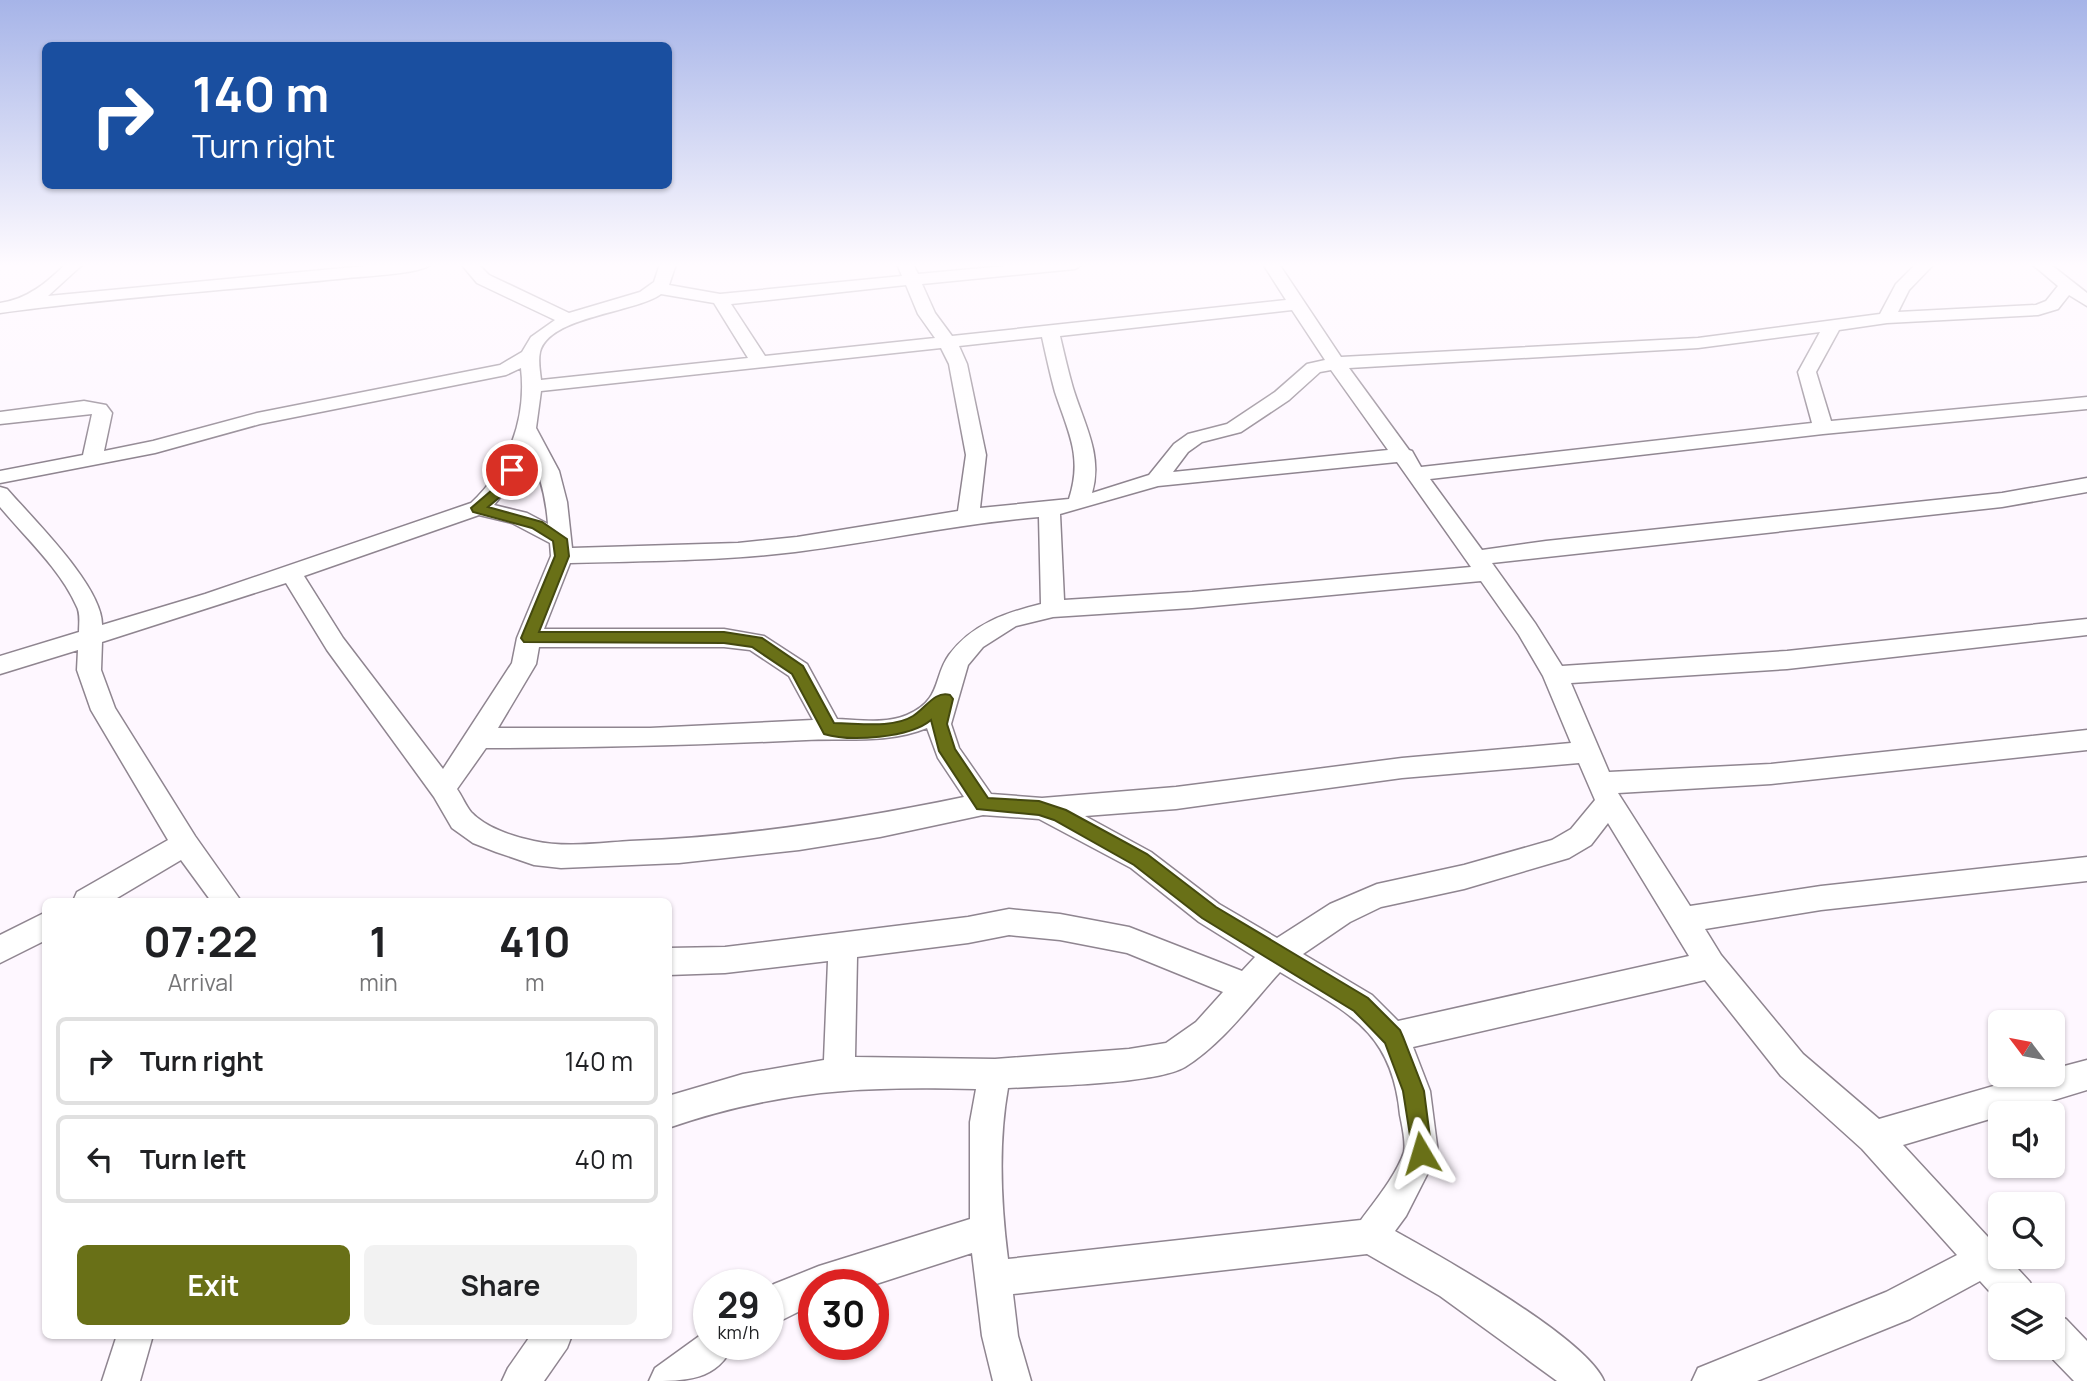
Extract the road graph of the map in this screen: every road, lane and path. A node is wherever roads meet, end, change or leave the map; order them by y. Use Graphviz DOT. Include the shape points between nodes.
graph roads {
  1 [pos="557,328"];
  2 [pos="739,328"];
  3 [pos="937,328"];
  4 [pos="1089,328"];
  5 [pos="1313,328"];
  6 [pos="1820,328"];
  7 [pos="1831,328"];
  8 [pos="1050,333"];
  9 [pos="948,344"];
  10 [pos="759,361"];
  11 [pos="1336,363"];
  12 [pos="531,371"];
  13 [pos="2087,403"];
  14 [pos="0,418"];
  15 [pos="526,428"];
  16 [pos="1823,428"];
  17 [pos="92,459"];
  18 [pos="1411,464"];
  19 [pos="0,477"];
  20 [pos="1156,480"];
  21 [pos="2087,485"];
  22 [pos="0,494"];
  23 [pos="1078,504"];
  24 [pos="478,508"];
  25 [pos="1049,509"];
  26 [pos="968,516"];
  27 [pos="561,548"];
  28 [pos="1483,566"];
  29 [pos="291,573"];
  30 [pos="1053,610"];
  31 [pos="2087,627"];
  32 [pos="529,638"];
  33 [pos="89,639"];
  34 [pos="0,665"];
  35 [pos="1555,675"];
  36 [pos="945,699"];
  37 [pos="830,729"];
  38 [pos="479,738"];
  39 [pos="2087,740"];
  40 [pos="1587,752"];
  41 [pos="443,789"];
  42 [pos="1606,793"];
  43 [pos="983,804"];
  44 [pos="1039,808"];
  45 [pos="185,844"];
  46 [pos="2087,869"];
  47 [pos="92,898"];
  48 [pos="226,898"];
  49 [pos="1683,920"];
  50 [pos="42,927"];
  51 [pos="843,946"];
  52 [pos="0,950"];
  53 [pos="1276,955"];
  54 [pos="672,962"];
  55 [pos="1711,965"];
  56 [pos="1247,987"];
  57 [pos="1393,1037"];
  58 [pos="839,1074"];
  59 [pos="996,1074"];
  60 [pos="2087,1074"];
  61 [pos="672,1111"];
  62 [pos="1874,1137"];
  63 [pos="987,1231"];
  64 [pos="1370,1236"];
  65 [pos="1983,1260"];
  66 [pos="867,1269"];
  67 [pos="992,1279"];
  68 [pos="2005,1283"];
  69 [pos="134,1339"];
  70 [pos="551,1339"];
  71 [pos="2065,1345"];
  72 [pos="695,1360"];
  73 [pos="2087,1368"];
  74 [pos="121,1381"];
  75 [pos="521,1381"];
  76 [pos="668,1381"];
  77 [pos="1012,1381"];
  78 [pos="1585,1381"];
  79 [pos="1712,1381"];
  1 -- 12 [label="street" via="536,342"];
  2 -- 10 [label="street"];
  3 -- 9 [label="street"];
  4 -- 8 [label="street"];
  5 -- 11 [label="street"];
  6 -- 11 [label="street" via="1698,343"];
  7 -- 16 [label="street" via="1807,372"];
  8 -- 9 [label="street"];
  8 -- 23 [label="street" via="1085,449 1086,478"];
  9 -- 10 [label="street"];
  9 -- 26 [label="street" via="958,364 976,455"];
  10 -- 12 [label="street"];
  11 -- 18 [label="street"];
  11 -- 20 [label="street" via="1314,369 1234,428 1195,438"];
  12 -- 15 [label="street"];
  12 -- 17 [label="street" via="506,369 257,419"];
  13 -- 16 [label="street"];
  14 -- 17 [label="street" via="99,409 102,413"];
  15 -- 24 [label="street" via="512,470 497,493"];
  15 -- 27 [label="street" via="550,471"];
  16 -- 18 [label="street" via="1483,464"];
  17 -- 19 [label="street"];
  18 -- 20 [label="street"];
  18 -- 28 [label="street"];
  20 -- 23 [label="street"];
  21 -- 28 [label="street" via="2003,500 1546,548"];
  22 -- 33 [label="street" via="88,604"];
  23 -- 25 [label="street"];
  24 -- 27 [label="street" via="519,518"];
  24 -- 29 [label="street"];
  25 -- 26 [label="street"];
  25 -- 30 [label="street"];
  26 -- 27 [label="street" via="738,550"];
  27 -- 32 [label="street"];
  28 -- 30 [label="street" via="1192,600"];
  28 -- 35 [label="street"];
  29 -- 33 [label="street"];
  29 -- 41 [label="street" via="335,644"];
  30 -- 36 [label="street" via="1010,620 975,641 957,662"];
  31 -- 35 [label="street" via="1787,660"];
  32 -- 37 [label="street" via="756,642 798,670"];
  32 -- 38 [label="street" via="524,664"];
  33 -- 34 [label="street"];
  33 -- 45 [label="street" via="89,670 103,710"];
  35 -- 40 [label="street"];
  36 -- 37 [label="street" via="917,722 887,730"];
  36 -- 43 [label="street" via="938,724 947,751"];
  37 -- 38 [label="street" via="650,738"];
  38 -- 41 [label="street"];
  39 -- 42 [label="street"];
  40 -- 42 [label="street"];
  40 -- 44 [label="street"];
  41 -- 43 [label="street" via="463,820 483,835 534,853 561,856 799,839"];
  42 -- 49 [label="street"];
  42 -- 53 [label="street" via="1581,837 1559,850 1377,896 1340,913"];
  43 -- 44 [label="street"];
  44 -- 53 [label="street" via="1141,860"];
  45 -- 47 [label="street"];
  45 -- 48 [label="street"];
  46 -- 49 [label="street" via="1821,898"];
  49 -- 55 [label="street"];
  50 -- 52 [label="street"];
  51 -- 54 [label="street"];
  51 -- 56 [label="street" via="1009,922 1060,927 1129,940"];
  51 -- 58 [label="street"];
  53 -- 56 [label="street"];
  53 -- 57 [label="street" via="1361,1005"];
  55 -- 57 [label="street"];
  55 -- 62 [label="street" via="1792,1065"];
  56 -- 59 [label="street" via="1207,1032 1172,1057"];
  57 -- 64 [label="street" via="1414,1091 1421,1153 1394,1204"];
  58 -- 59 [label="street"];
  58 -- 61 [label="street" via="779,1081"];
  59 -- 63 [label="street" via="986,1122"];
  60 -- 62 [label="street"];
  62 -- 65 [label="street"];
  63 -- 66 [label="street"];
  63 -- 67 [label="street"];
  64 -- 67 [label="street"];
  64 -- 78 [label="street" via="1453,1283"];
  65 -- 68 [label="street"];
  65 -- 79 [label="street" via="1897,1306"];
  67 -- 77 [label="street"];
  69 -- 74 [label="street"];
  70 -- 75 [label="street"];
  71 -- 73 [label="street"];
  72 -- 76 [label="street"];
}
